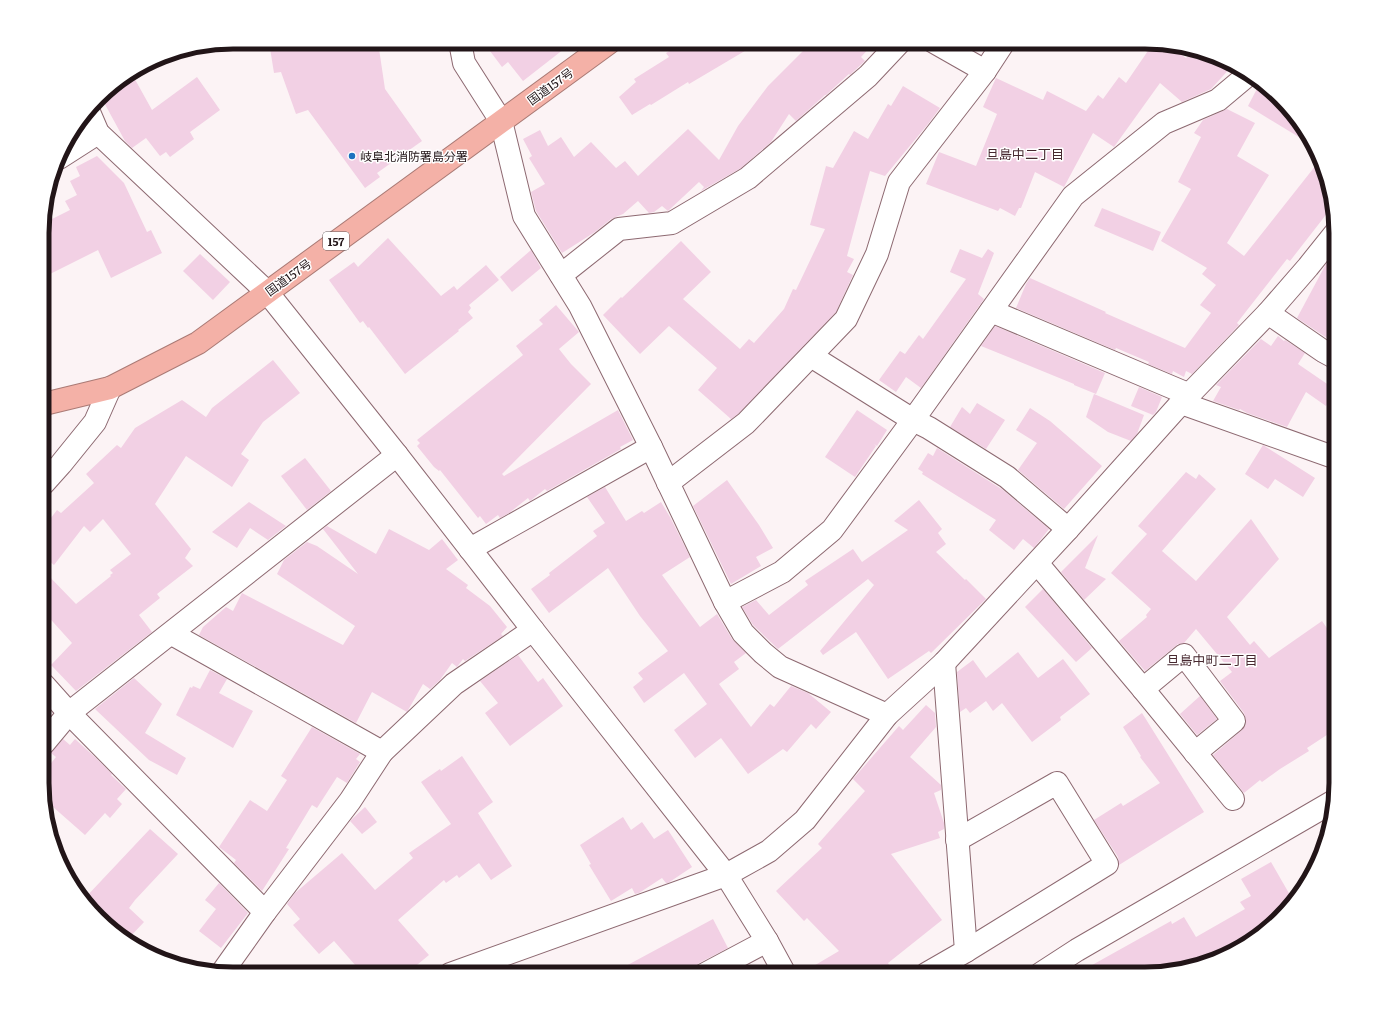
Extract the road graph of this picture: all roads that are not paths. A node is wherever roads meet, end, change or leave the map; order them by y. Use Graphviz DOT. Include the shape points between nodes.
graph roads {
  1 [pos="461,49"];
  2 [pos="600,49"];
  3 [pos="893,49"];
  4 [pos="947,49"];
  5 [pos="1000,49"];
  6 [pos="986,71"];
  7 [pos="1244,78"];
  8 [pos="91,117"];
  9 [pos="501,121"];
  10 [pos="98,134"];
  11 [pos="67,153"];
  12 [pos="1329,241"];
  13 [pos="561,275"];
  14 [pos="267,292"];
  15 [pos="991,311"];
  16 [pos="1268,312"];
  17 [pos="1329,355"];
  18 [pos="811,356"];
  19 [pos="110,388"];
  20 [pos="1185,399"];
  21 [pos="49,403"];
  22 [pos="913,420"];
  23 [pos="650,447"];
  24 [pos="397,455"];
  25 [pos="1329,455"];
  26 [pos="49,477"];
  27 [pos="668,483"];
  28 [pos="1068,529"];
  29 [pos="470,549"];
  30 [pos="1037,563"];
  31 [pos="726,602"];
  32 [pos="533,630"];
  33 [pos="172,634"];
  34 [pos="944,663"];
  35 [pos="1143,689"];
  36 [pos="49,691"];
  37 [pos="69,713"];
  38 [pos="887,715"];
  39 [pos="49,737"];
  40 [pos="382,752"];
  41 [pos="1195,753"];
  42 [pos="1232,799"];
  43 [pos="1327,805"];
  44 [pos="957,840"];
  45 [pos="726,875"];
  46 [pos="265,912"];
  47 [pos="767,941"];
  48 [pos="966,951"];
  49 [pos="226,967"];
  50 [pos="470,967"];
  51 [pos="718,967"];
  52 [pos="781,967"];
  53 [pos="938,967"];
  54 [pos="1051,967"];
  1 -- 9 [label="street" via="464,62"];
  2 -- 9 [label="highway, 国道157号 / 157"];
  3 -- 13 [label="street" via="868,76 748,178 672,223 619,229"];
  4 -- 6 [label="street"];
  5 -- 6 [label="street"];
  6 -- 18 [label="street" via="899,182 877,254 846,319"];
  7 -- 15 [label="street" via="1218,100 1164,123 1073,196"];
  8 -- 10 [label="street"];
  9 -- 13 [label="street" via="524,216"];
  9 -- 14 [label="highway, 国道157号 / 157"];
  10 -- 11 [label="street"];
  10 -- 14 [label="street"];
  12 -- 16 [label="street"];
  13 -- 23 [label="street" via="580,306"];
  14 -- 19 [label="highway, 国道157号 / 157" via="198,343"];
  14 -- 24 [label="street"];
  15 -- 20 [label="street"];
  15 -- 22 [label="street"];
  16 -- 17 [label="street"];
  16 -- 20 [label="street"];
  18 -- 22 [label="street"];
  18 -- 27 [label="street" via="746,423"];
  19 -- 21 [label="highway, 国道157号 / 157"];
  19 -- 26 [label="street" via="95,422"];
  20 -- 25 [label="street"];
  20 -- 28 [label="street"];
  22 -- 28 [label="street" via="1007,477"];
  22 -- 31 [label="street" via="832,530 782,572"];
  23 -- 27 [label="street"];
  23 -- 29 [label="street"];
  24 -- 29 [label="street"];
  24 -- 33 [label="street"];
  27 -- 31 [label="street"];
  28 -- 30 [label="street"];
  29 -- 32 [label="street"];
  30 -- 34 [label="street"];
  30 -- 35 [label="street"];
  31 -- 38 [label="street" via="743,633 780,667"];
  32 -- 40 [label="street" via="454,684"];
  32 -- 45 [label="street"];
  33 -- 37 [label="street"];
  33 -- 40 [label="street"];
  34 -- 38 [label="street"];
  34 -- 44 [label="street"];
  35 -- 41 [label="street"];
  35 -- 41 [label="street" via="1184,655 1234,721"];
  36 -- 37 [label="street"];
  37 -- 39 [label="street"];
  37 -- 46 [label="street"];
  38 -- 45 [label="street" via="805,820 769,851"];
  40 -- 46 [label="street" via="350,801"];
  41 -- 42 [label="street"];
  43 -- 54 [label="street"];
  44 -- 48 [label="street"];
  44 -- 48 [label="street" via="1057,783 1107,864"];
  45 -- 47 [label="street"];
  45 -- 50 [label="street"];
  46 -- 49 [label="street"];
  47 -- 51 [label="street"];
  47 -- 52 [label="street"];
  48 -- 53 [label="street"];
}
